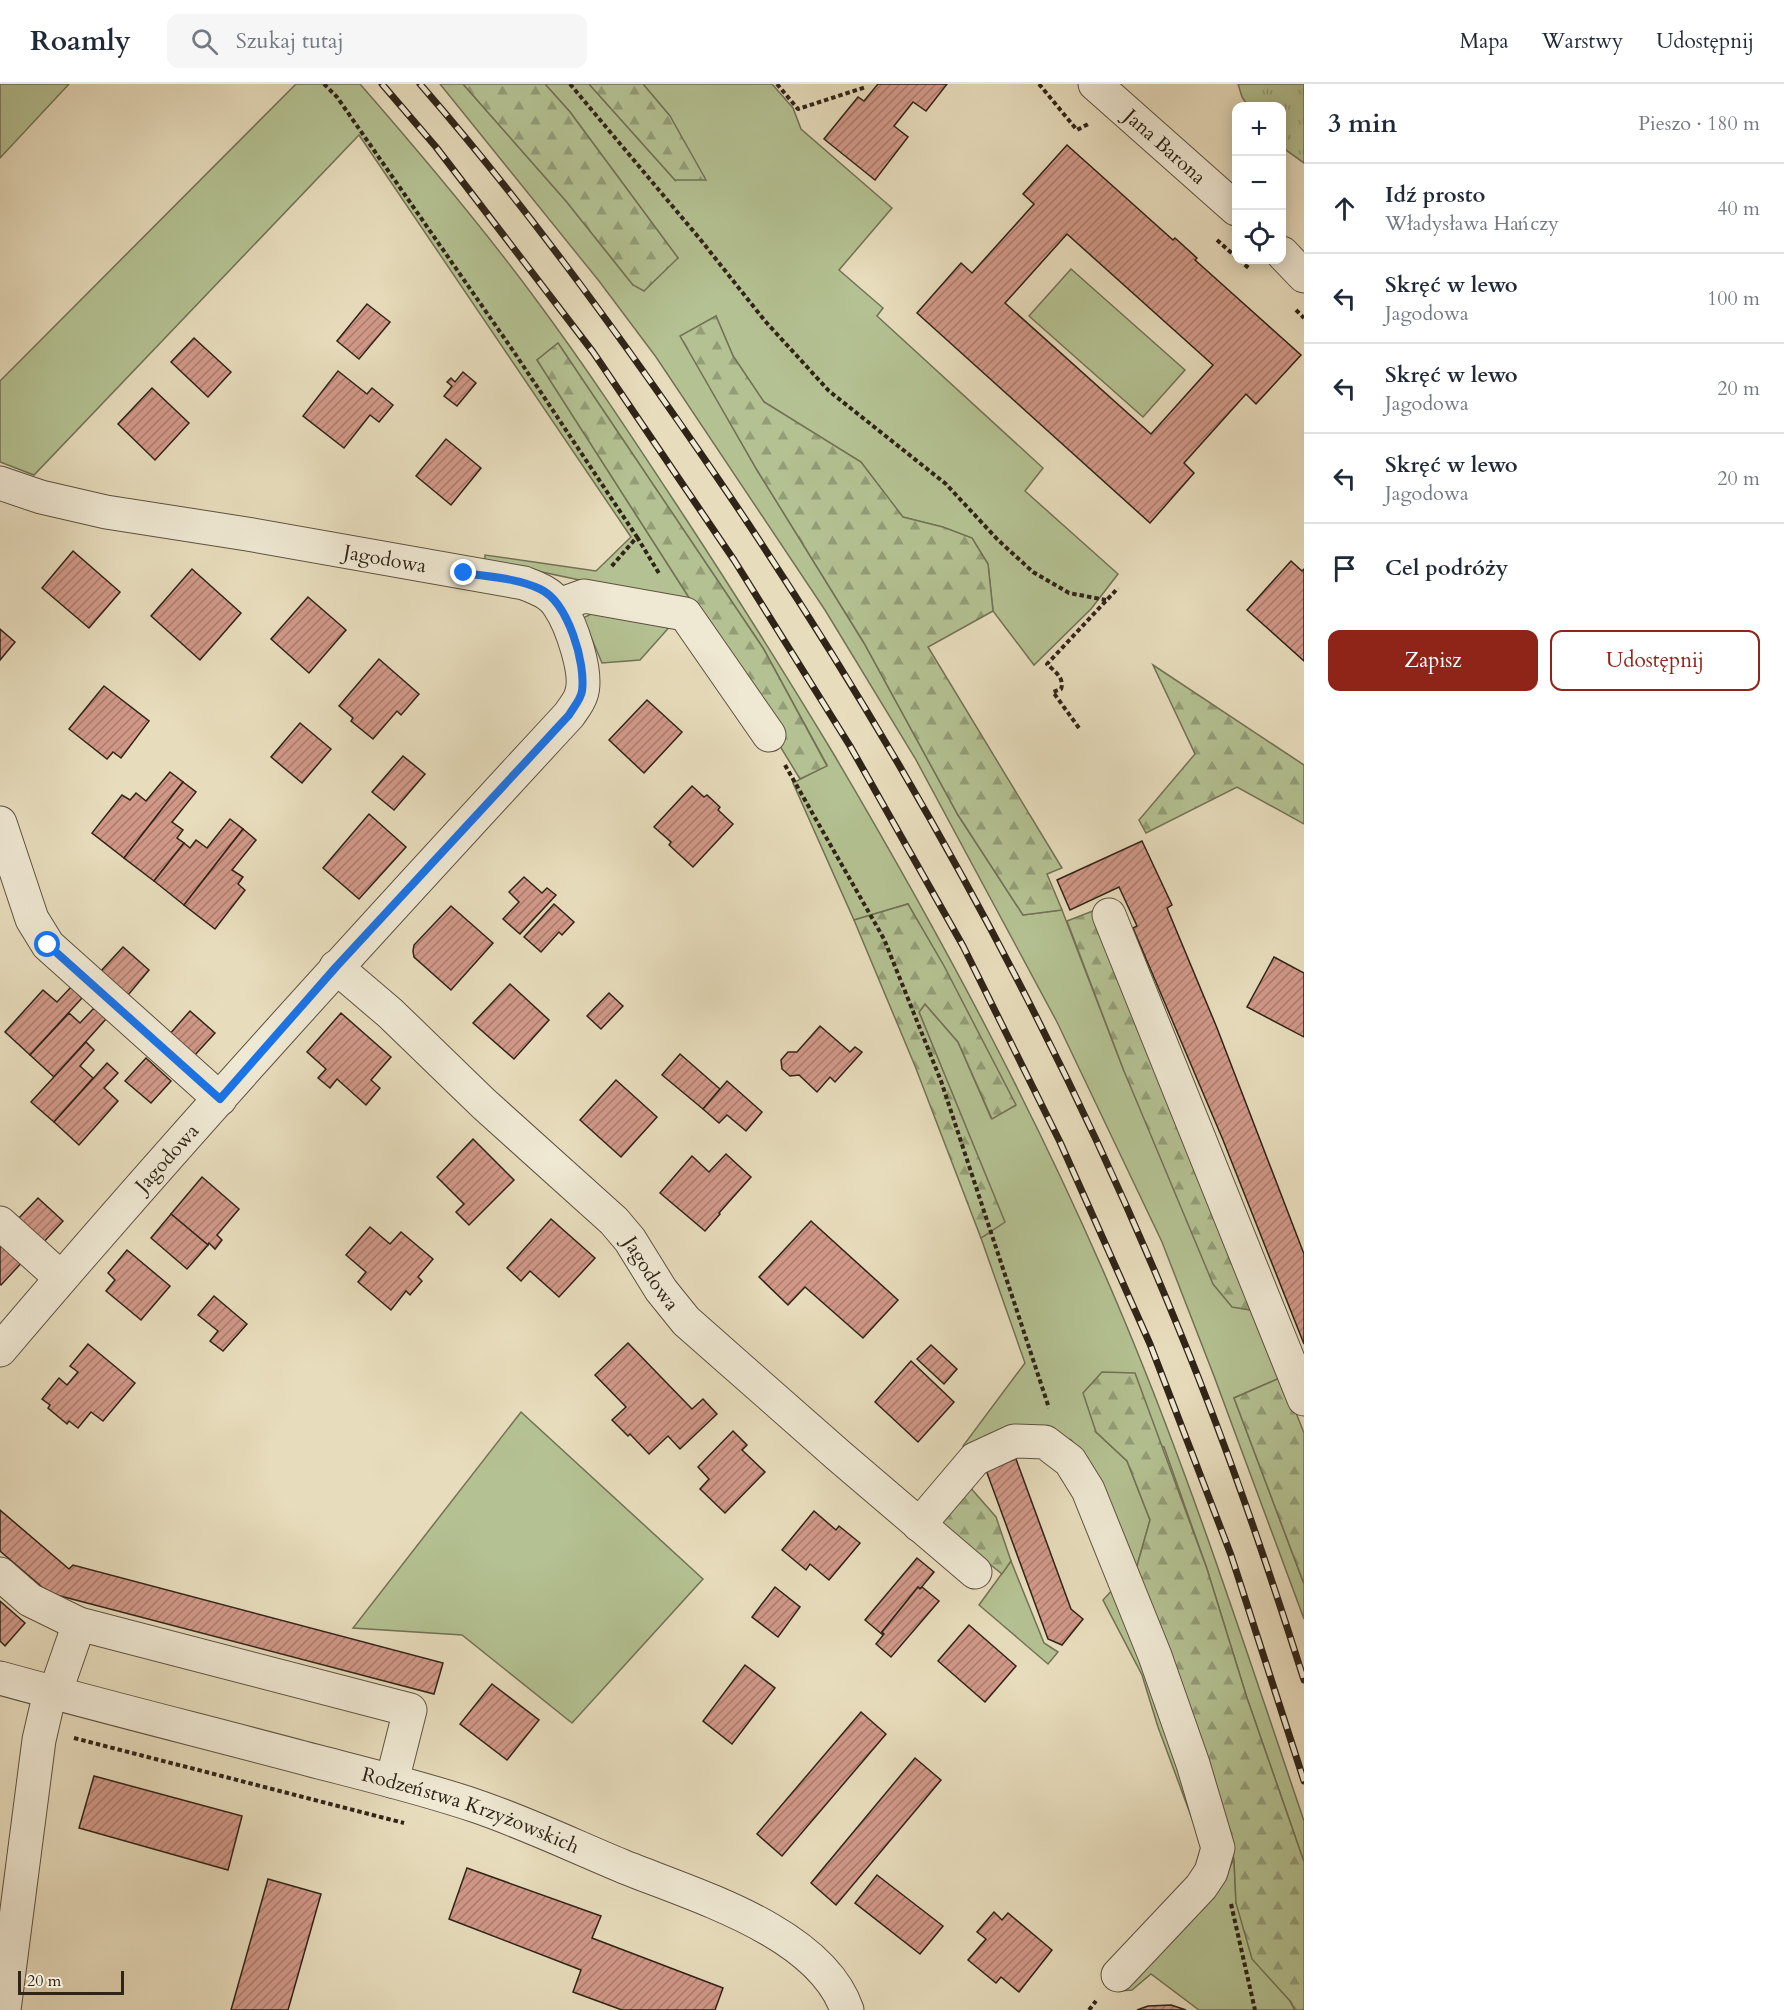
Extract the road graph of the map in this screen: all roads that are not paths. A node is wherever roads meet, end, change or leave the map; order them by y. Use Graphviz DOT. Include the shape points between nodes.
graph roads {
  1 [pos="1095,84"];
  2 [pos="1232,205"];
  3 [pos="1286,258"];
  4 [pos="1304,276"];
  5 [pos="0,483"];
  6 [pos="571,601"];
  7 [pos="769,735"];
  8 [pos="0,824"];
  9 [pos="1109,915"];
  10 [pos="336,967"];
  11 [pos="220,1099"];
  12 [pos="0,1223"];
  13 [pos="61,1278"];
  14 [pos="0,1350"];
  15 [pos="1304,1399"];
  16 [pos="919,1525"];
  17 [pos="975,1572"];
  18 [pos="0,1574"];
  19 [pos="80,1624"];
  20 [pos="0,1678"];
  21 [pos="52,1693"];
  22 [pos="392,1781"];
  23 [pos="1118,1975"];
  24 [pos="4,2010"];
  25 [pos="847,2010"];
  1 -- 2 [label="street, Jana Barona"];
  3 -- 4 [label="street"];
  5 -- 6 [label="street, Jagodowa" via="106,512 524,583"];
  6 -- 7 [label="street" via="685,614"];
  6 -- 10 [label="street, Jagodowa" via="583,670 582,694 569,715"];
  8 -- 11 [label="street" via="32,919 48,945"];
  9 -- 15 [label="street"];
  10 -- 11 [label="street, Jagodowa"];
  10 -- 16 [label="street, Jagodowa" via="614,1221 686,1320"];
  11 -- 13 [label="street, Jagodowa"];
  12 -- 13 [label="street"];
  13 -- 14 [label="street, Jagodowa"];
  16 -- 17 [label="street, Jagodowa"];
  16 -- 23 [label="street" via="975,1459 1014,1441 1046,1442 1070,1461 1088,1490 1155,1656 1218,1848 1211,1872 1201,1887"];
  18 -- 19 [label="street" via="30,1600"];
  19 -- 21 [label="street"];
  19 -- 22 [label="street" via="410,1710"];
  20 -- 21 [label="street, Rodzeństwa Krzyżowskich"];
  21 -- 22 [label="street, Rodzeństwa Krzyżowskich"];
  21 -- 24 [label="street" via="39,1740"];
  22 -- 25 [label="street, Rodzeństwa Krzyżowskich" via="503,1815 775,1931 803,1951 830,1979"];
}
